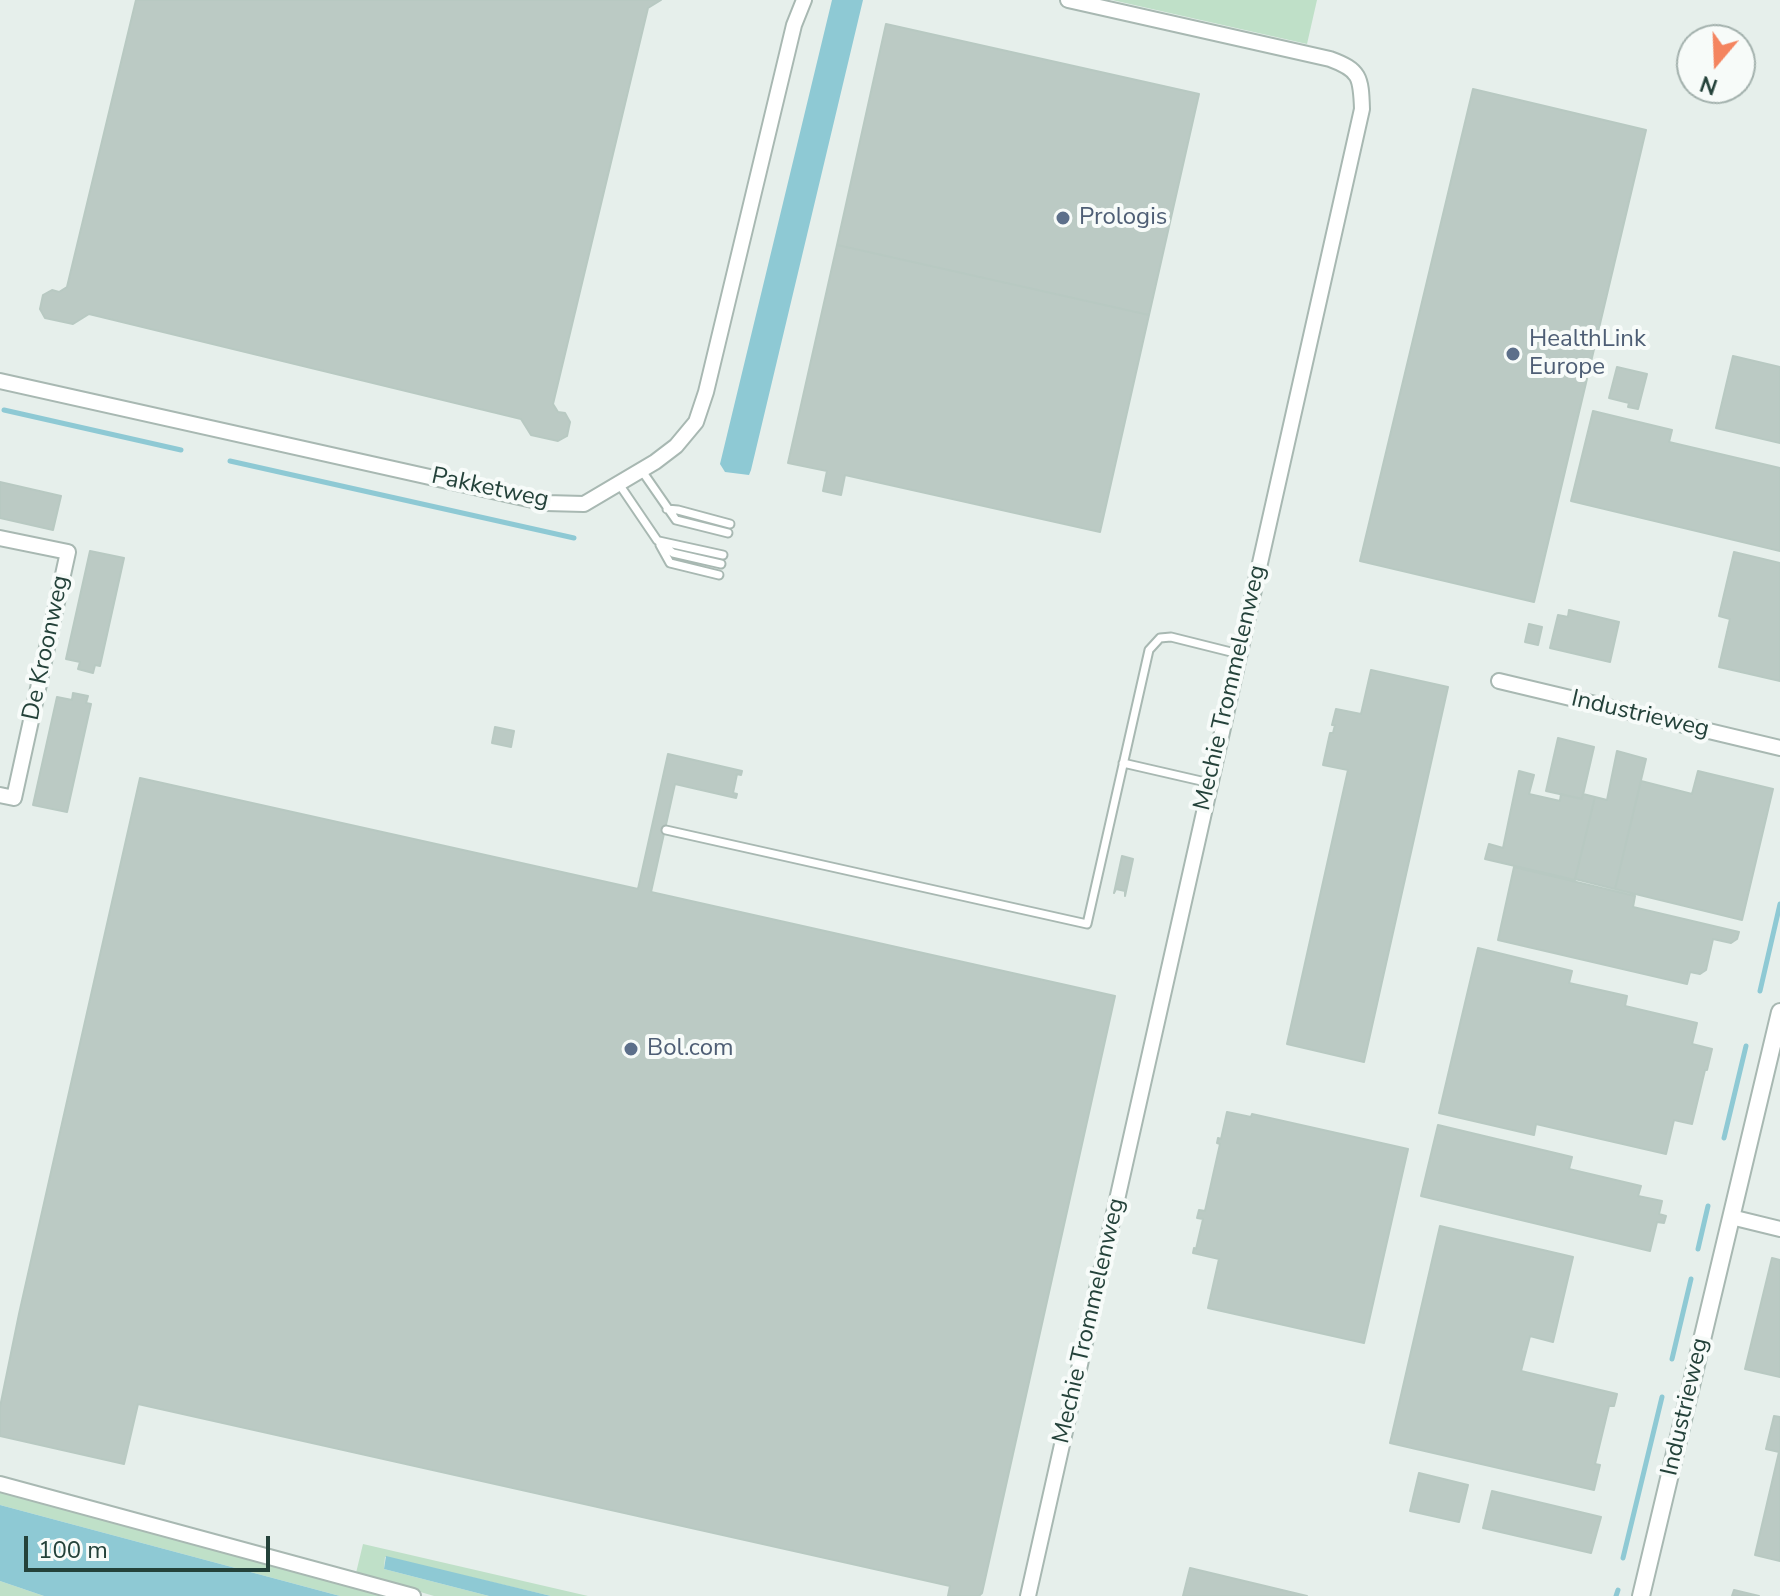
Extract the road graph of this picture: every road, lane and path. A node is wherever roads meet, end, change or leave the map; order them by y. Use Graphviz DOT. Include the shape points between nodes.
graph roads {
  1 [pos="794,0"];
  2 [pos="804,0"];
  3 [pos="1068,0"];
  4 [pos="794,25"];
  5 [pos="0,381"];
  6 [pos="641,470"];
  7 [pos="619,484"];
  8 [pos="729,529"];
  9 [pos="0,538"];
  10 [pos="657,540"];
  11 [pos="722,559"];
  12 [pos="719,575"];
  13 [pos="1239,654"];
  14 [pos="1499,681"];
  15 [pos="1780,748"];
  16 [pos="1123,763"];
  17 [pos="1210,783"];
  18 [pos="0,795"];
  19 [pos="666,830"];
  20 [pos="1780,1012"];
  21 [pos="1731,1217"];
  22 [pos="1780,1229"];
  23 [pos="0,1484"];
  24 [pos="413,1596"];
  25 [pos="1028,1596"];
  26 [pos="1641,1596"];
  1 -- 4 [label="street"];
  2 -- 4 [label="street"];
  3 -- 13 [label="street, Mechie Trommelenweg" via="1330,59 1350,66 1361,84 1362,109"];
  4 -- 6 [label="street, Pakketweg" via="696,422 676,446"];
  5 -- 7 [label="street, Pakketweg" via="546,503 584,504"];
  6 -- 7 [label="street, Pakketweg"];
  6 -- 8 [label="lane" via="667,509"];
  7 -- 10 [label="lane"];
  9 -- 18 [label="street, De Kroonweg" via="68,552 14,798"];
  10 -- 11 [label="lane"];
  10 -- 12 [label="lane" via="670,563"];
  13 -- 16 [label="lane" via="1171,637 1153,642"];
  13 -- 17 [label="street, Mechie Trommelenweg"];
  14 -- 15 [label="street, Industrieweg"];
  16 -- 17 [label="lane"];
  16 -- 19 [label="lane" via="1087,924"];
  17 -- 25 [label="street, Mechie Trommelenweg"];
  20 -- 21 [label="street, Industrieweg"];
  21 -- 22 [label="street"];
  21 -- 26 [label="street, Industrieweg"];
  23 -- 24 [label="street"];
}
